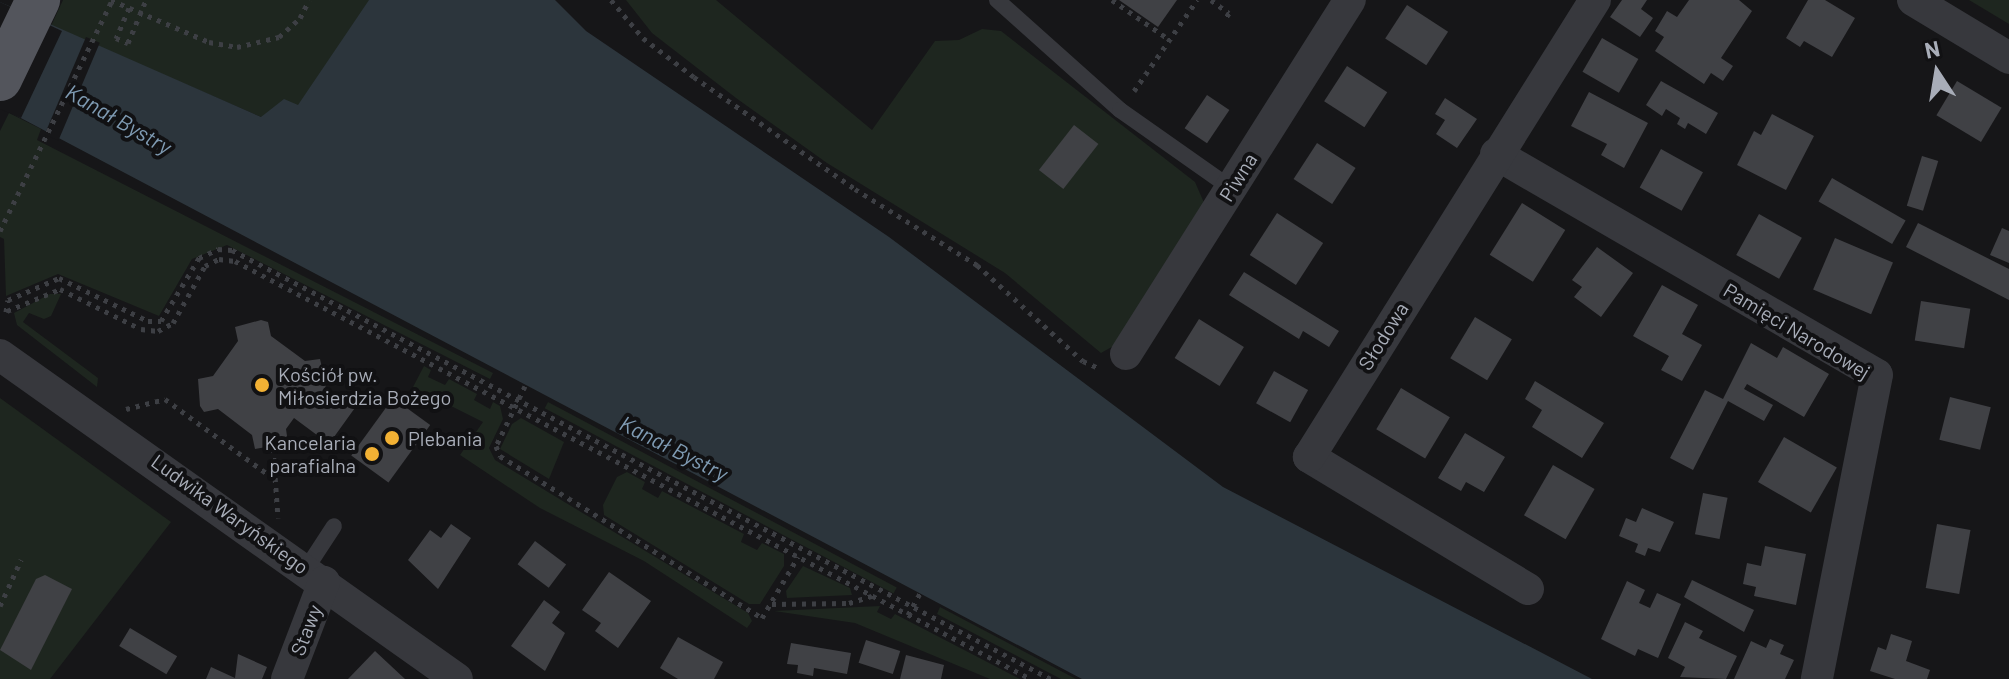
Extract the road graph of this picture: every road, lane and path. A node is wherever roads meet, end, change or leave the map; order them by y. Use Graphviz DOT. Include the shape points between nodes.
graph roads {
  1 [pos="112,0"];
  2 [pos="146,0"];
  3 [pos="309,0"];
  4 [pos="611,0"];
  5 [pos="997,0"];
  6 [pos="1112,0"];
  7 [pos="1197,0"];
  8 [pos="1211,0"];
  9 [pos="1350,0"];
  10 [pos="1595,0"];
  11 [pos="1913,0"];
  12 [pos="34,8"];
  13 [pos="129,8"];
  14 [pos="1225,19"];
  15 [pos="1170,40"];
  16 [pos="2009,58"];
  17 [pos="0,79"];
  18 [pos="1120,110"];
  19 [pos="1496,154"];
  20 [pos="1231,188"];
  21 [pos="0,231"];
  22 [pos="0,307"];
  23 [pos="6,312"];
  24 [pos="1126,354"];
  25 [pos="0,355"];
  26 [pos="525,386"];
  27 [pos="519,399"];
  28 [pos="515,408"];
  29 [pos="111,430"];
  30 [pos="273,448"];
  31 [pos="277,481"];
  32 [pos="334,526"];
  33 [pos="267,540"];
  34 [pos="798,557"];
  35 [pos="21,560"];
  36 [pos="315,575"];
  37 [pos="1528,589"];
  38 [pos="920,593"];
  39 [pos="873,596"];
  40 [pos="771,604"];
  41 [pos="0,606"];
  42 [pos="913,607"];
  43 [pos="908,615"];
  44 [pos="287,679"];
  45 [pos="457,679"];
  46 [pos="1031,679"];
  47 [pos="1051,679"];
  48 [pos="1817,679"];
  1 -- 13 [label="path, bridge"];
  1 -- 21 [label="path"];
  2 -- 13 [label="path" via="128,43 116,38"];
  3 -- 13 [label="path, bridge" via="300,18 279,37 237,47 209,42"];
  4 -- 24 [label="path" via="643,38 694,77 844,182 977,265 1083,361 1113,367"];
  5 -- 18 [label="lane"];
  6 -- 15 [label="path"];
  7 -- 15 [label="path"];
  8 -- 14 [label="path" via="1229,13"];
  9 -- 20 [label="street, Piwna"];
  10 -- 19 [label="street, Słodowa"];
  11 -- 16 [label="street"];
  12 -- 17 [label="main road"];
  15 -- 18 [label="path"];
  18 -- 20 [label="lane"];
  19 -- 37 [label="street, Słodowa" via="1309,457"];
  19 -- 48 [label="street, Pamięci Narodowej" via="1877,375"];
  20 -- 24 [label="street, Piwna"];
  22 -- 23 [label="path"];
  23 -- 27 [label="path" via="8,300 59,278 148,321 161,321 199,258 218,249 232,250"];
  23 -- 28 [label="path" via="60,289 141,329 158,331 176,318 205,266 230,259"];
  25 -- 29 [label="street, Ludwika Waryńskiego"];
  26 -- 27 [label="path"];
  27 -- 28 [label="path"];
  27 -- 42 [label="path"];
  28 -- 34 [label="path"];
  28 -- 40 [label="path" via="496,446 500,456 762,618"];
  29 -- 31 [label="path" via="130,405 165,399"];
  29 -- 33 [label="street, Ludwika Waryńskiego"];
  30 -- 31 [label="path"];
  31 -- 33 [label="path" via="281,510"];
  32 -- 36 [label="lane"];
  33 -- 36 [label="street, Ludwika Waryńskiego"];
  34 -- 39 [label="path"];
  34 -- 40 [label="path"];
  35 -- 41 [label="path"];
  36 -- 44 [label="street, Stawy"];
  36 -- 45 [label="street, Ludwika Waryńskiego"];
  38 -- 42 [label="path"];
  39 -- 40 [label="path" via="849,603"];
  39 -- 43 [label="path"];
  42 -- 43 [label="path"];
  42 -- 47 [label="path"];
  43 -- 46 [label="path"];
}
